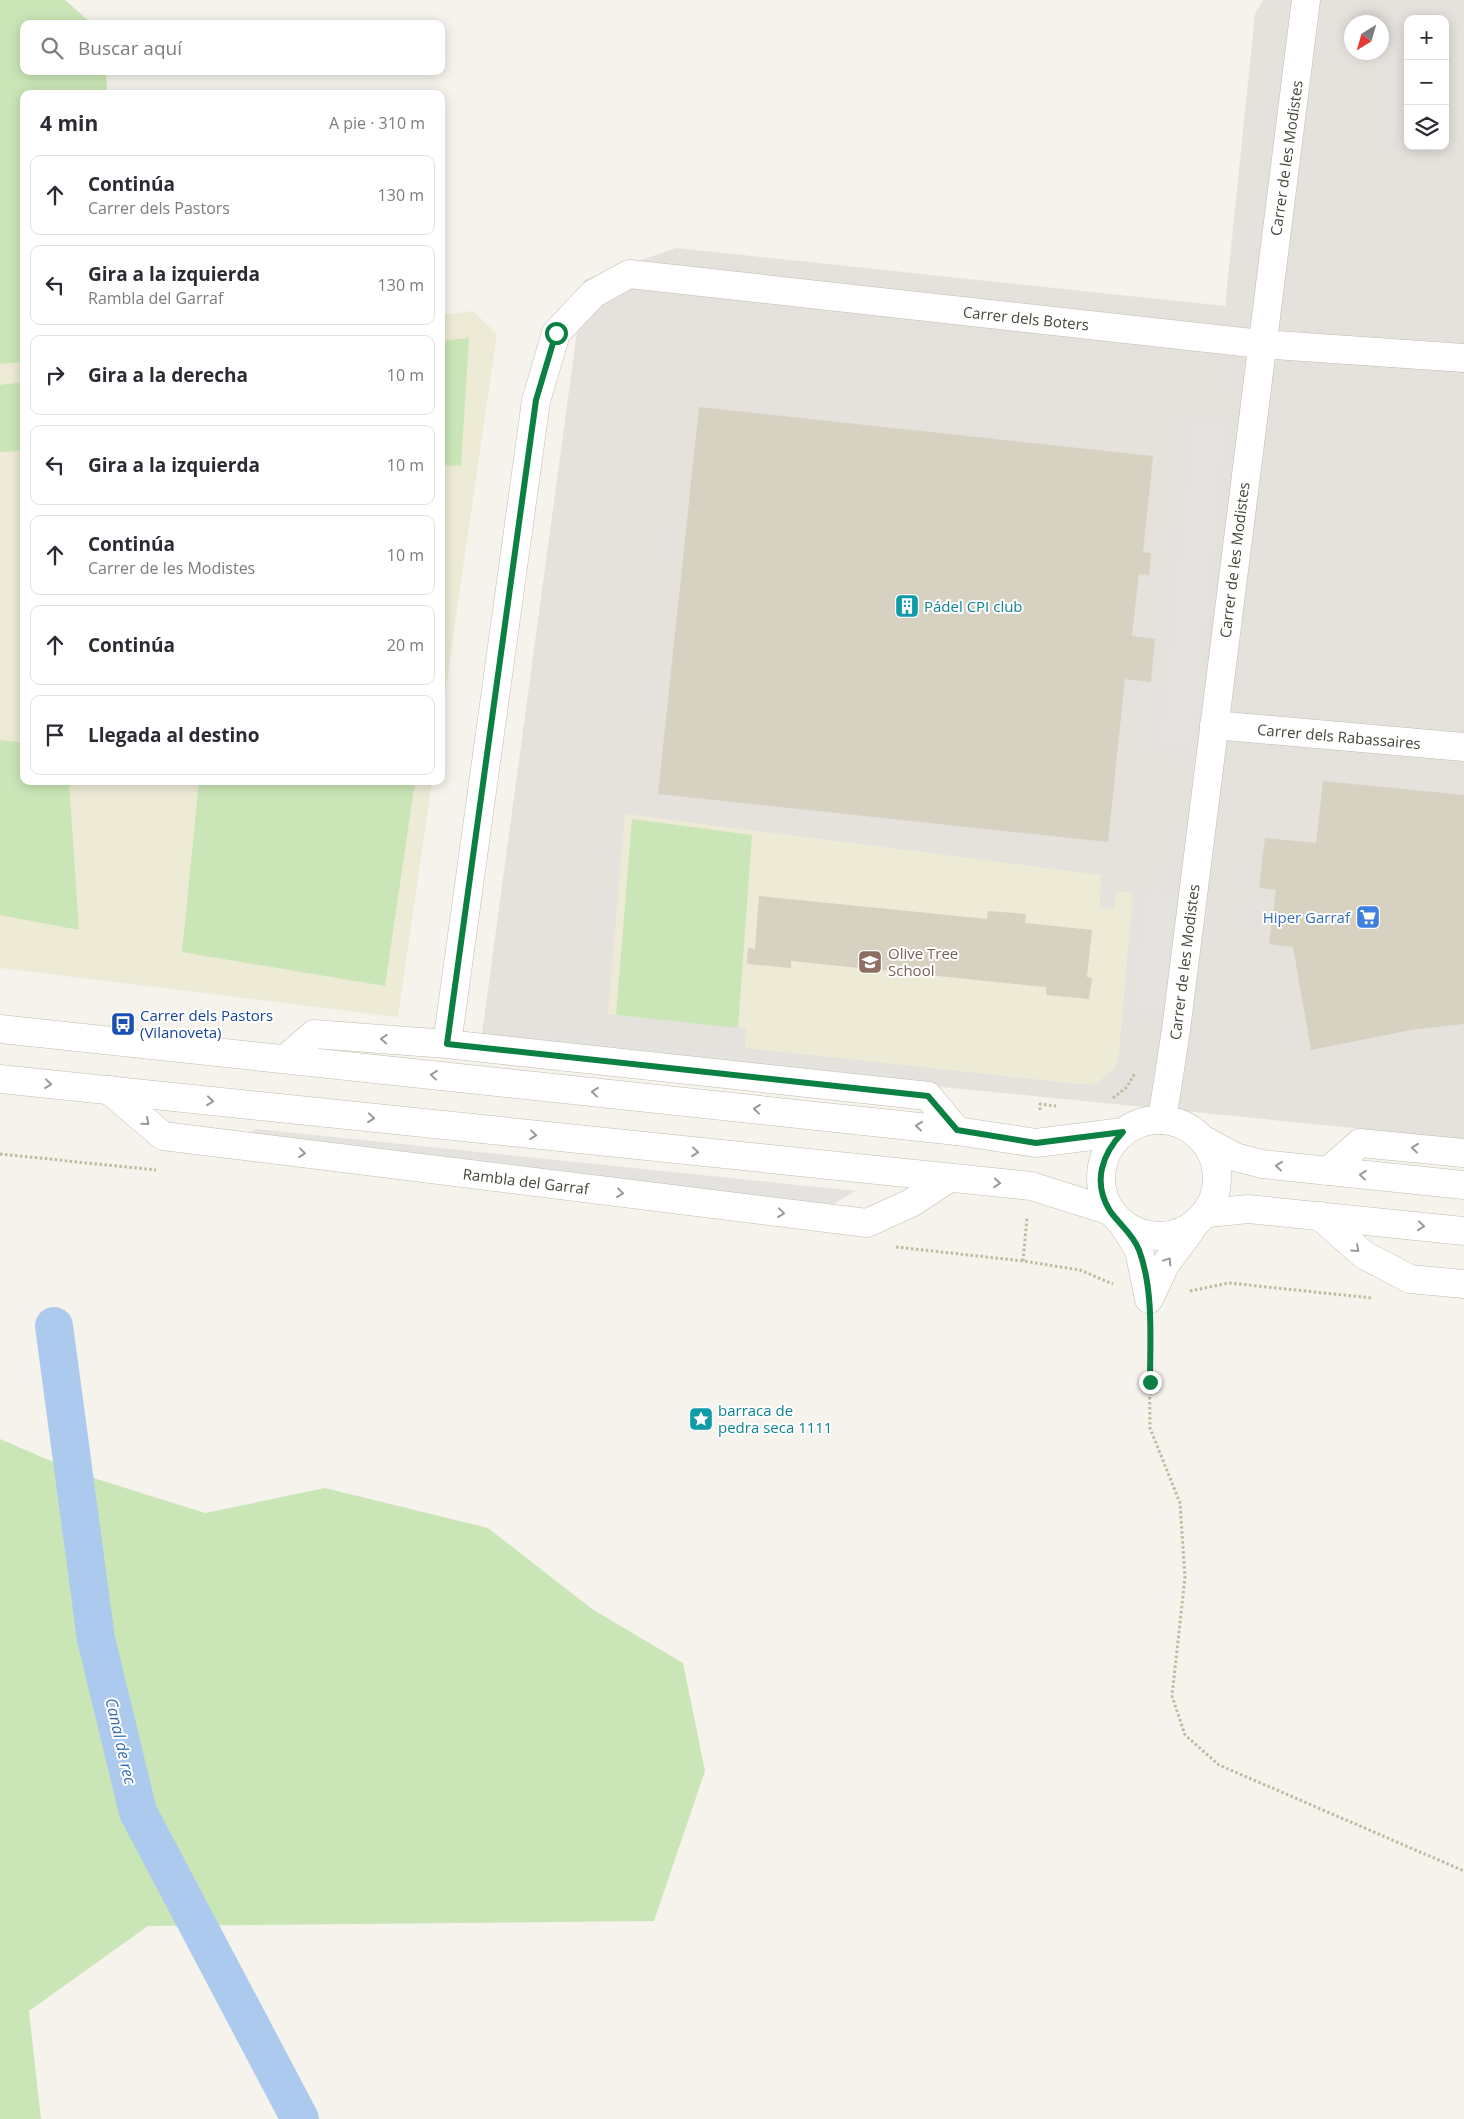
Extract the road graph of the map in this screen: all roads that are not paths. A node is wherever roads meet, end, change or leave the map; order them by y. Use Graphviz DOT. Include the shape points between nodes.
graph roads {
  1 [pos="1306,0"];
  2 [pos="1261,344"];
  3 [pos="1464,358"];
  4 [pos="1214,724"];
  5 [pos="1464,747"];
  6 [pos="0,1029"];
  7 [pos="447,1044"];
  8 [pos="285,1059"];
  9 [pos="0,1079"];
  10 [pos="109,1090"];
  11 [pos="1162,1120"];
  12 [pos="957,1130"];
  13 [pos="1123,1132"];
  14 [pos="1204,1140"];
  15 [pos="1464,1153"];
  16 [pos="1328,1171"];
  17 [pos="948,1179"];
  18 [pos="1464,1185"];
  19 [pos="1320,1216"];
  20 [pos="1117,1218"];
  21 [pos="1200,1220"];
  22 [pos="1464,1231"];
  23 [pos="1464,1284"];
  1 -- 2 [label="street, Carrer de les Modistes"];
  2 -- 3 [label="street, Carrer dels Boters"];
  2 -- 4 [label="street, Carrer de les Modistes"];
  2 -- 7 [label="street, Carrer dels Boters" via="629,274 593,294 556,333 536,400"];
  4 -- 5 [label="street, Carrer dels Rabassaires"];
  4 -- 11 [label="street, Carrer de les Modistes"];
  6 -- 8 [label="street"];
  7 -- 8 [label="street, one-way" via="314,1034"];
  7 -- 12 [label="street" via="928,1096"];
  12 -- 8 [label="street, one-way"];
  9 -- 10 [label="street, one-way"];
  10 -- 17 [label="street, one-way"];
  10 -- 17 [label="street, Rambla del Garraf, one-way" via="163,1136 867,1223 911,1203"];
  11 -- 13 [label="street" via="1141,1122"];
  11 -- 14 [label="street" via="1188,1127"];
  12 -- 13 [label="street" via="1036,1143"];
  13 -- 20 [label="street" via="1109,1147 1100,1181 1102,1192"];
  16 -- 14 [label="street, one-way" via="1262,1164 1235,1157"];
  14 -- 21 [label="street" via="1217,1168 1218,1188"];
  15 -- 16 [label="street, one-way" via="1360,1143"];
  18 -- 16 [label="street, one-way"];
  17 -- 20 [label="street, one-way" via="1031,1186"];
  19 -- 21 [label="street" via="1248,1209"];
  19 -- 22 [label="street, one-way"];
  19 -- 23 [label="street, one-way" via="1364,1255 1410,1278"];
  20 -- 21 [label="street" via="1147,1236 1167,1237"];
  20 -- 21 [label="street, one-way" via="1139,1250 1150,1299 1165,1265"];
}
